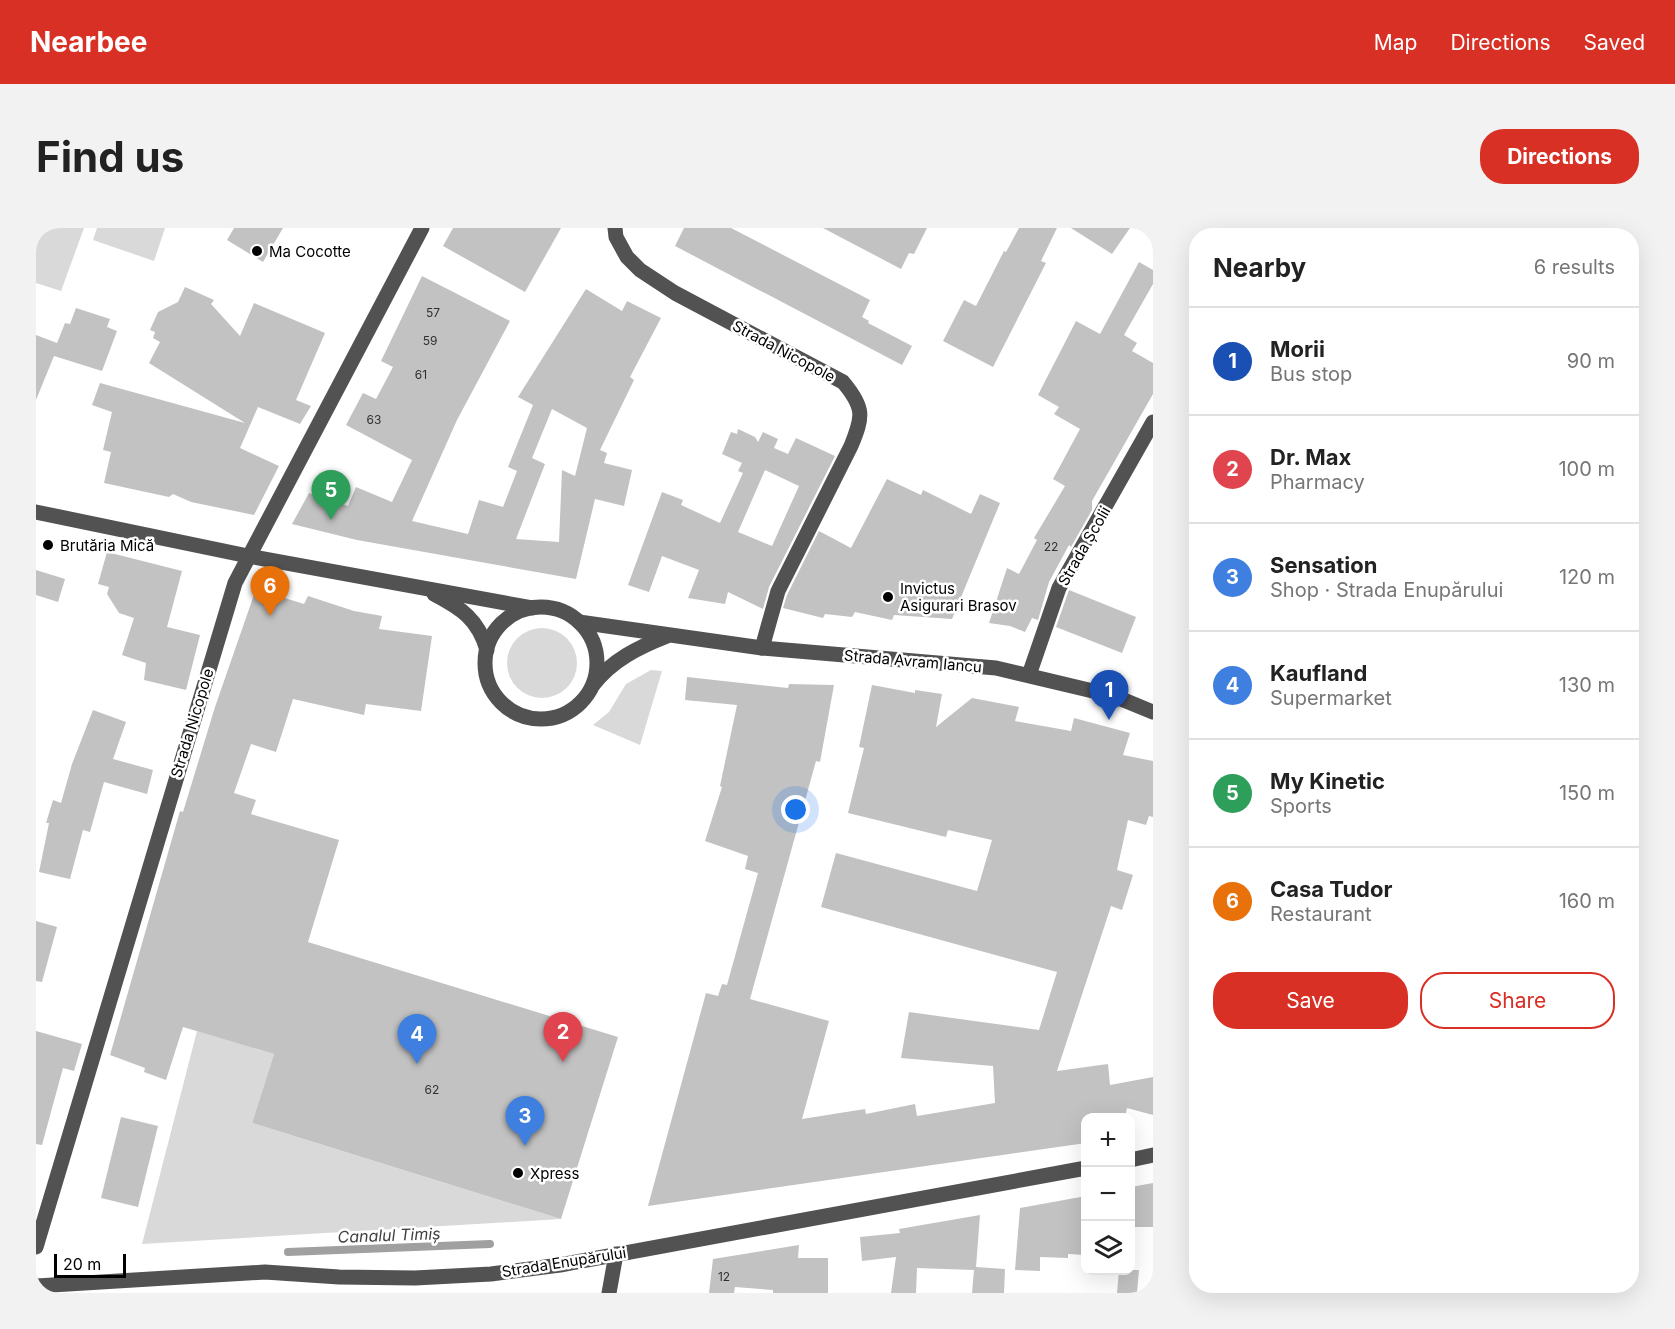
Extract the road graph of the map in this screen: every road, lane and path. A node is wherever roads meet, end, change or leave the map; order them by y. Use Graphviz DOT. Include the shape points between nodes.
graph roads {
  1 [pos="422,228"];
  2 [pos="615,228"];
  3 [pos="1153,423"];
  4 [pos="36,512"];
  5 [pos="248,556"];
  6 [pos="421,587"];
  7 [pos="532,608"];
  8 [pos="579,622"];
  9 [pos="667,636"];
  10 [pos="762,648"];
  11 [pos="487,650"];
  12 [pos="1029,675"];
  13 [pos="591,687"];
  14 [pos="1153,712"];
  15 [pos="1153,1155"];
  16 [pos="1135,1159"];
  17 [pos="1081,1169"];
  18 [pos="36,1247"];
  19 [pos="616,1254"];
  20 [pos="36,1286"];
  21 [pos="609,1293"];
  1 -- 5 [label="street, Strada Nicopole"];
  2 -- 10 [label="street, Strada Nicopole" via="627,257 640,270 675,294 843,382 861,408 861,422 851,446 778,591"];
  3 -- 12 [label="street, Strada Școlii" via="1059,588"];
  4 -- 5 [label="street"];
  5 -- 6 [label="street"];
  5 -- 18 [label="street, Strada Nicopole" via="235,583"];
  6 -- 7 [label="street"];
  6 -- 11 [label="street" via="470,616"];
  7 -- 8 [label="street" via="554,608"];
  7 -- 11 [label="street" via="514,614 500,625"];
  8 -- 9 [label="street, Strada Avram Iancu"];
  8 -- 13 [label="street" via="591,639 597,658"];
  9 -- 10 [label="street, Strada Avram Iancu"];
  9 -- 13 [label="street" via="628,654"];
  10 -- 12 [label="street, Strada Avram Iancu" via="996,668"];
  11 -- 13 [label="street" via="485,671 493,691 507,707 526,717 563,714 579,703"];
  12 -- 14 [label="street, Strada Avram Iancu" via="1114,696"];
  15 -- 16 [label="street"];
  17 -- 19 [label="street, Strada Enupărului"];
  19 -- 20 [label="street, Strada Enupărului" via="503,1273 415,1278 265,1272"];
  19 -- 21 [label="street"];
}
